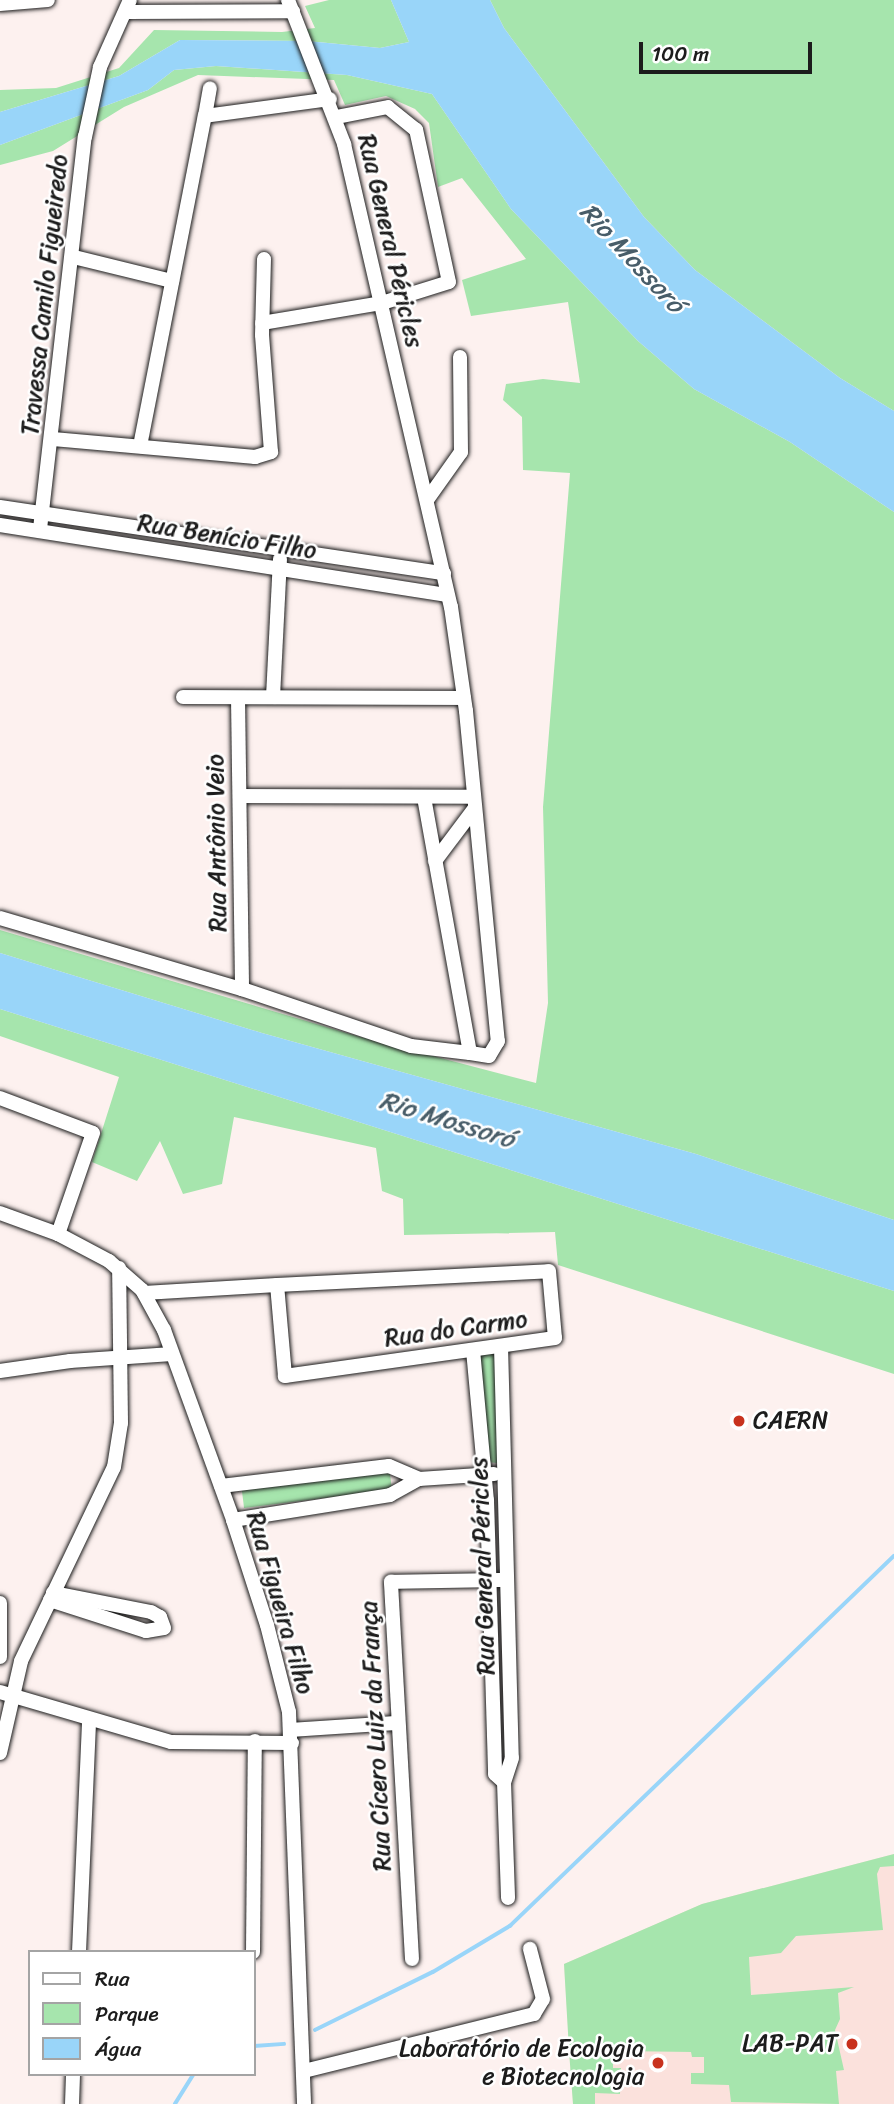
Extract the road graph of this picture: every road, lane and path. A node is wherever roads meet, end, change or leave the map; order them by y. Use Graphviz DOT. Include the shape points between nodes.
graph roads {
  1 [pos="48,0"];
  2 [pos="0,4"];
  3 [pos="129,6"];
  4 [pos="294,11"];
  5 [pos="210,88"];
  6 [pos="330,99"];
  7 [pos="205,117"];
  8 [pos="336,117"];
  9 [pos="74,257"];
  10 [pos="264,259"];
  11 [pos="172,281"];
  12 [pos="382,303"];
  13 [pos="262,323"];
  14 [pos="460,357"];
  15 [pos="53,439"];
  16 [pos="140,446"];
  17 [pos="427,500"];
  18 [pos="0,507"];
  19 [pos="42,512"];
  20 [pos="0,525"];
  21 [pos="40,528"];
  22 [pos="280,550"];
  23 [pos="280,568"];
  24 [pos="444,573"];
  25 [pos="448,595"];
  26 [pos="183,697"];
  27 [pos="273,697"];
  28 [pos="238,698"];
  29 [pos="464,698"];
  30 [pos="240,796"];
  31 [pos="424,798"];
  32 [pos="473,803"];
  33 [pos="435,861"];
  34 [pos="0,918"];
  35 [pos="242,989"];
  36 [pos="470,1053"];
  37 [pos="0,1098"];
  38 [pos="0,1213"];
  39 [pos="58,1234"];
  40 [pos="119,1268"];
  41 [pos="277,1285"];
  42 [pos="144,1293"];
  43 [pos="501,1346"];
  44 [pos="473,1350"];
  45 [pos="172,1354"];
  46 [pos="120,1358"];
  47 [pos="0,1371"];
  48 [pos="503,1473"];
  49 [pos="486,1474"];
  50 [pos="419,1479"];
  51 [pos="221,1486"];
  52 [pos="233,1520"];
  53 [pos="498,1581"];
  54 [pos="51,1597"];
  55 [pos="0,1603"];
  56 [pos="0,1657"];
  57 [pos="6,1694"];
  58 [pos="89,1719"];
  59 [pos="396,1723"];
  60 [pos="291,1737"];
  61 [pos="255,1741"];
  62 [pos="0,1754"];
  63 [pos="508,1898"];
  64 [pos="530,1949"];
  65 [pos="79,1950"];
  66 [pos="253,1950"];
  67 [pos="412,1959"];
  68 [pos="304,2071"];
  69 [pos="74,2076"];
  70 [pos="72,2104"];
  71 [pos="303,2104"];
  1 -- 2 [label="street"];
  3 -- 4 [label="street"];
  3 -- 9 [label="street, Travessa Camilo Figueiredo" via="100,67 85,137"];
  4 -- 6 [label="street, Rua General Péricles"];
  5 -- 7 [label="street"];
  6 -- 7 [label="street"];
  6 -- 8 [label="street, Rua General Péricles"];
  7 -- 11 [label="street"];
  8 -- 12 [label="street, Rua General Péricles"];
  8 -- 12 [label="street" via="388,107 416,130 449,282"];
  9 -- 11 [label="street"];
  9 -- 15 [label="street, Travessa Camilo Figueiredo"];
  10 -- 13 [label="street"];
  11 -- 16 [label="street"];
  12 -- 13 [label="street"];
  12 -- 17 [label="street, Rua General Péricles"];
  13 -- 16 [label="street" via="271,452 262,457"];
  14 -- 17 [label="street, Rua General Péricles" via="461,452"];
  15 -- 16 [label="street"];
  15 -- 19 [label="street, Travessa Camilo Figueiredo"];
  17 -- 24 [label="street, Rua General Péricles"];
  18 -- 19 [label="street, Rua Benício Filho"];
  19 -- 21 [label="street, Travessa Camilo Figueiredo"];
  19 -- 22 [label="street, Rua Benício Filho"];
  20 -- 21 [label="street, Rua Benício Filho"];
  21 -- 23 [label="street, Rua Benício Filho"];
  22 -- 23 [label="street"];
  22 -- 24 [label="street, Rua Benício Filho"];
  23 -- 25 [label="street, Rua Benício Filho"];
  23 -- 27 [label="street"];
  24 -- 25 [label="street, Rua General Péricles"];
  25 -- 29 [label="street, Rua General Péricles"];
  26 -- 28 [label="street"];
  27 -- 28 [label="street"];
  27 -- 29 [label="street"];
  28 -- 30 [label="street, Rua Antônio Veio"];
  29 -- 32 [label="street, Rua General Péricles"];
  30 -- 31 [label="street"];
  30 -- 35 [label="street, Rua Antônio Veio"];
  31 -- 32 [label="street"];
  31 -- 33 [label="street"];
  32 -- 33 [label="street"];
  32 -- 36 [label="street, Rua General Péricles" via="498,1041 493,1054"];
  33 -- 36 [label="street"];
  34 -- 35 [label="street"];
  35 -- 36 [label="street" via="411,1045"];
  37 -- 39 [label="street" via="93,1133"];
  38 -- 39 [label="street, Rua Figueira Filho"];
  39 -- 40 [label="street, Rua Figueira Filho"];
  40 -- 42 [label="street, Rua Figueira Filho"];
  40 -- 46 [label="street"];
  41 -- 42 [label="street, Rua do Carmo"];
  41 -- 43 [label="street, Rua do Carmo" via="549,1271 555,1338"];
  41 -- 44 [label="street, Rua do Carmo" via="285,1376"];
  42 -- 45 [label="street, Rua Figueira Filho"];
  43 -- 44 [label="street, Rua do Carmo"];
  43 -- 48 [label="street, Rua General Péricles"];
  44 -- 49 [label="street, Rua General Péricles"];
  45 -- 46 [label="street"];
  45 -- 51 [label="street, Rua Figueira Filho"];
  46 -- 47 [label="street"];
  46 -- 54 [label="street" via="121,1423 114,1467"];
  48 -- 49 [label="street"];
  48 -- 53 [label="street, Rua General Péricles"];
  49 -- 50 [label="street"];
  49 -- 53 [label="street, Rua General Péricles"];
  50 -- 51 [label="street" via="389,1466"];
  50 -- 52 [label="street" via="390,1495"];
  51 -- 52 [label="street, Rua Figueira Filho"];
  52 -- 60 [label="street, Rua Figueira Filho" via="274,1650"];
  53 -- 59 [label="street, Rua Cícero Luiz da França" via="391,1582"];
  53 -- 63 [label="street, Rua General Péricles" via="495,1774 504,1782"];
  54 -- 54 [label="street" via="146,1631 164,1628 152,1612"];
  54 -- 57 [label="street"];
  55 -- 56 [label="street"];
  57 -- 58 [label="street"];
  57 -- 62 [label="street"];
  58 -- 61 [label="street" via="171,1742"];
  58 -- 65 [label="street"];
  59 -- 60 [label="street"];
  59 -- 67 [label="street, Rua Cícero Luiz da França"];
  60 -- 61 [label="street"];
  60 -- 68 [label="street, Rua Figueira Filho"];
  61 -- 66 [label="street"];
  64 -- 68 [label="street" via="543,2005 534,2014"];
  68 -- 71 [label="street, Rua Figueira Filho"];
  69 -- 70 [label="street"];
}
